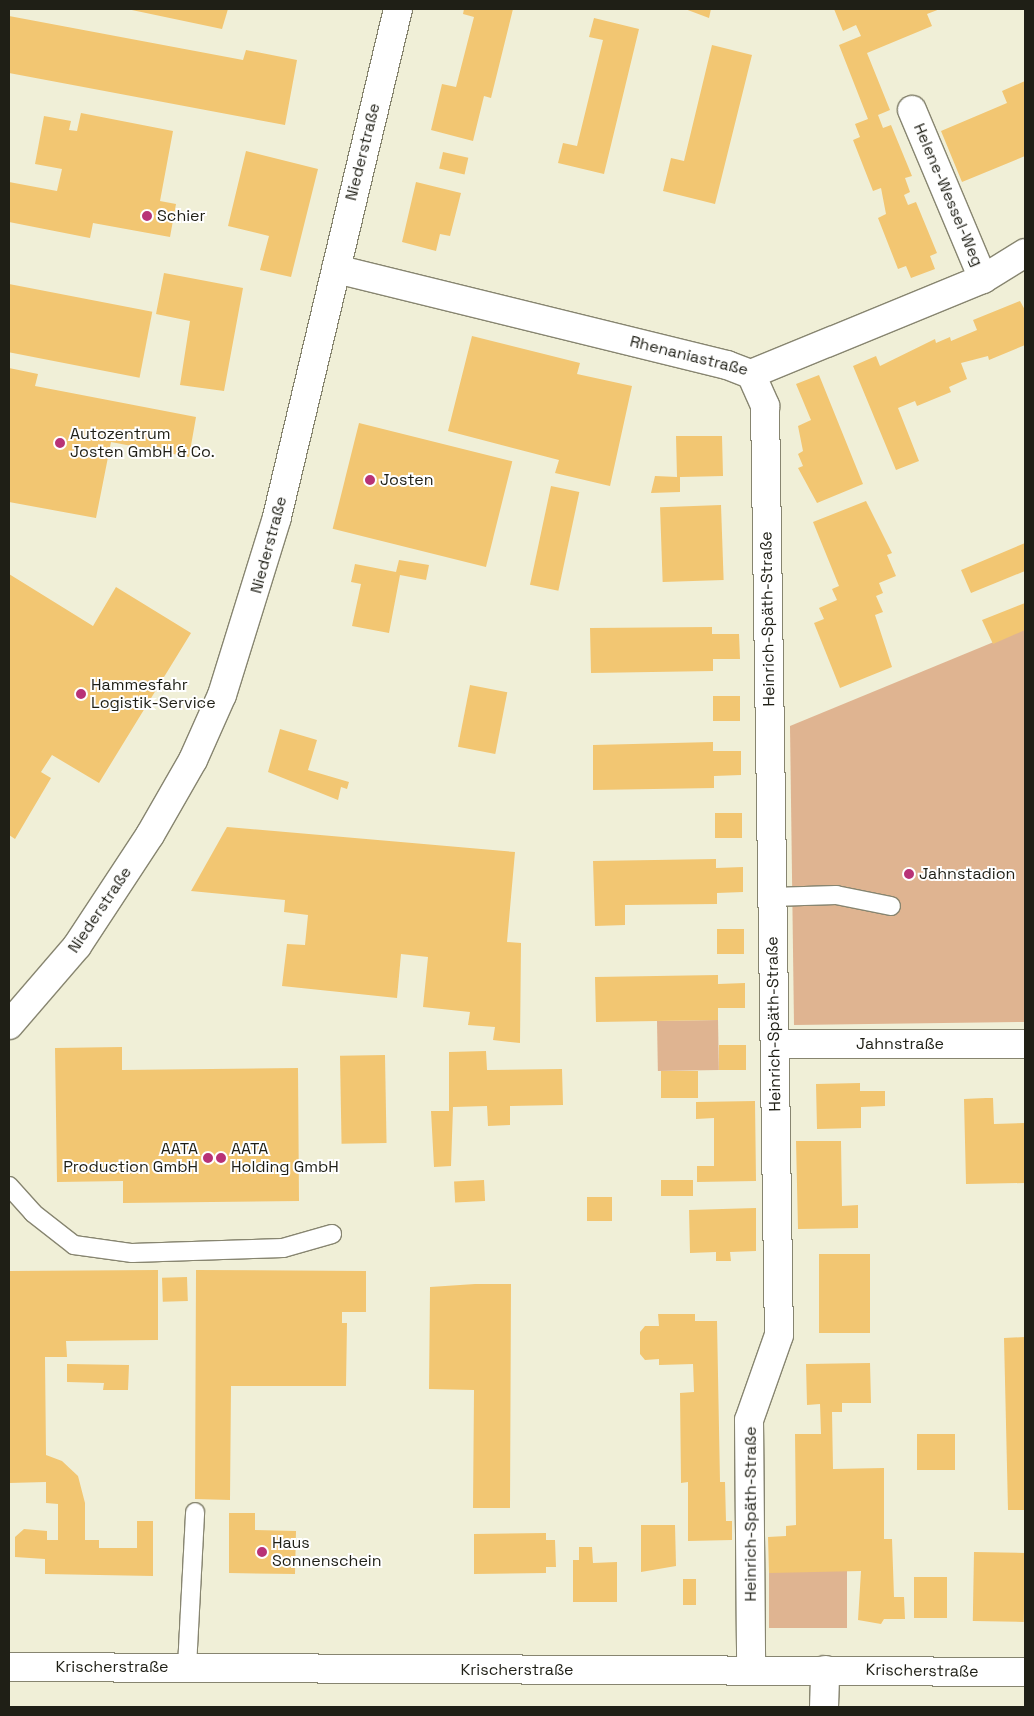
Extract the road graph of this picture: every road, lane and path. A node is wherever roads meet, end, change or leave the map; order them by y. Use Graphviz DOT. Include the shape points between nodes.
graph roads {
  1 [pos="398,9"];
  2 [pos="912,110"];
  3 [pos="1025,253"];
  4 [pos="336,269"];
  5 [pos="983,279"];
  6 [pos="751,374"];
  7 [pos="772,897"];
  8 [pos="892,906"];
  9 [pos="9,1025"];
  10 [pos="775,1044"];
  11 [pos="1025,1044"];
  12 [pos="9,1186"];
  13 [pos="332,1234"];
  14 [pos="195,1512"];
  15 [pos="9,1667"];
  16 [pos="187,1667"];
  17 [pos="825,1670"];
  18 [pos="751,1671"];
  19 [pos="1025,1672"];
  20 [pos="824,1707"];
  1 -- 4 [label="street, Niederstraße"];
  2 -- 5 [label="street, Helene-Wessel-Weg"];
  3 -- 5 [label="street, Rhenaniastraße"];
  4 -- 6 [label="street, Rhenaniastraße" via="727,364"];
  4 -- 9 [label="street, Niederstraße" via="265,562 222,695 193,760 150,835 77,946"];
  5 -- 6 [label="street, Rhenaniastraße"];
  6 -- 7 [label="street, Heinrich-Späth-Straße" via="765,406"];
  7 -- 8 [label="lane" via="836,895"];
  7 -- 10 [label="street, Heinrich-Späth-Straße"];
  10 -- 11 [label="street, Jahnstraße"];
  10 -- 18 [label="street, Heinrich-Späth-Straße" via="779,1334 749,1420"];
  12 -- 13 [label="lane" via="33,1213 74,1245 132,1253 283,1248"];
  14 -- 16 [label="lane"];
  15 -- 16 [label="street, Krischerstraße"];
  16 -- 18 [label="street, Krischerstraße"];
  17 -- 18 [label="street, Krischerstraße"];
  17 -- 19 [label="street, Krischerstraße"];
  17 -- 20 [label="street"];
}
